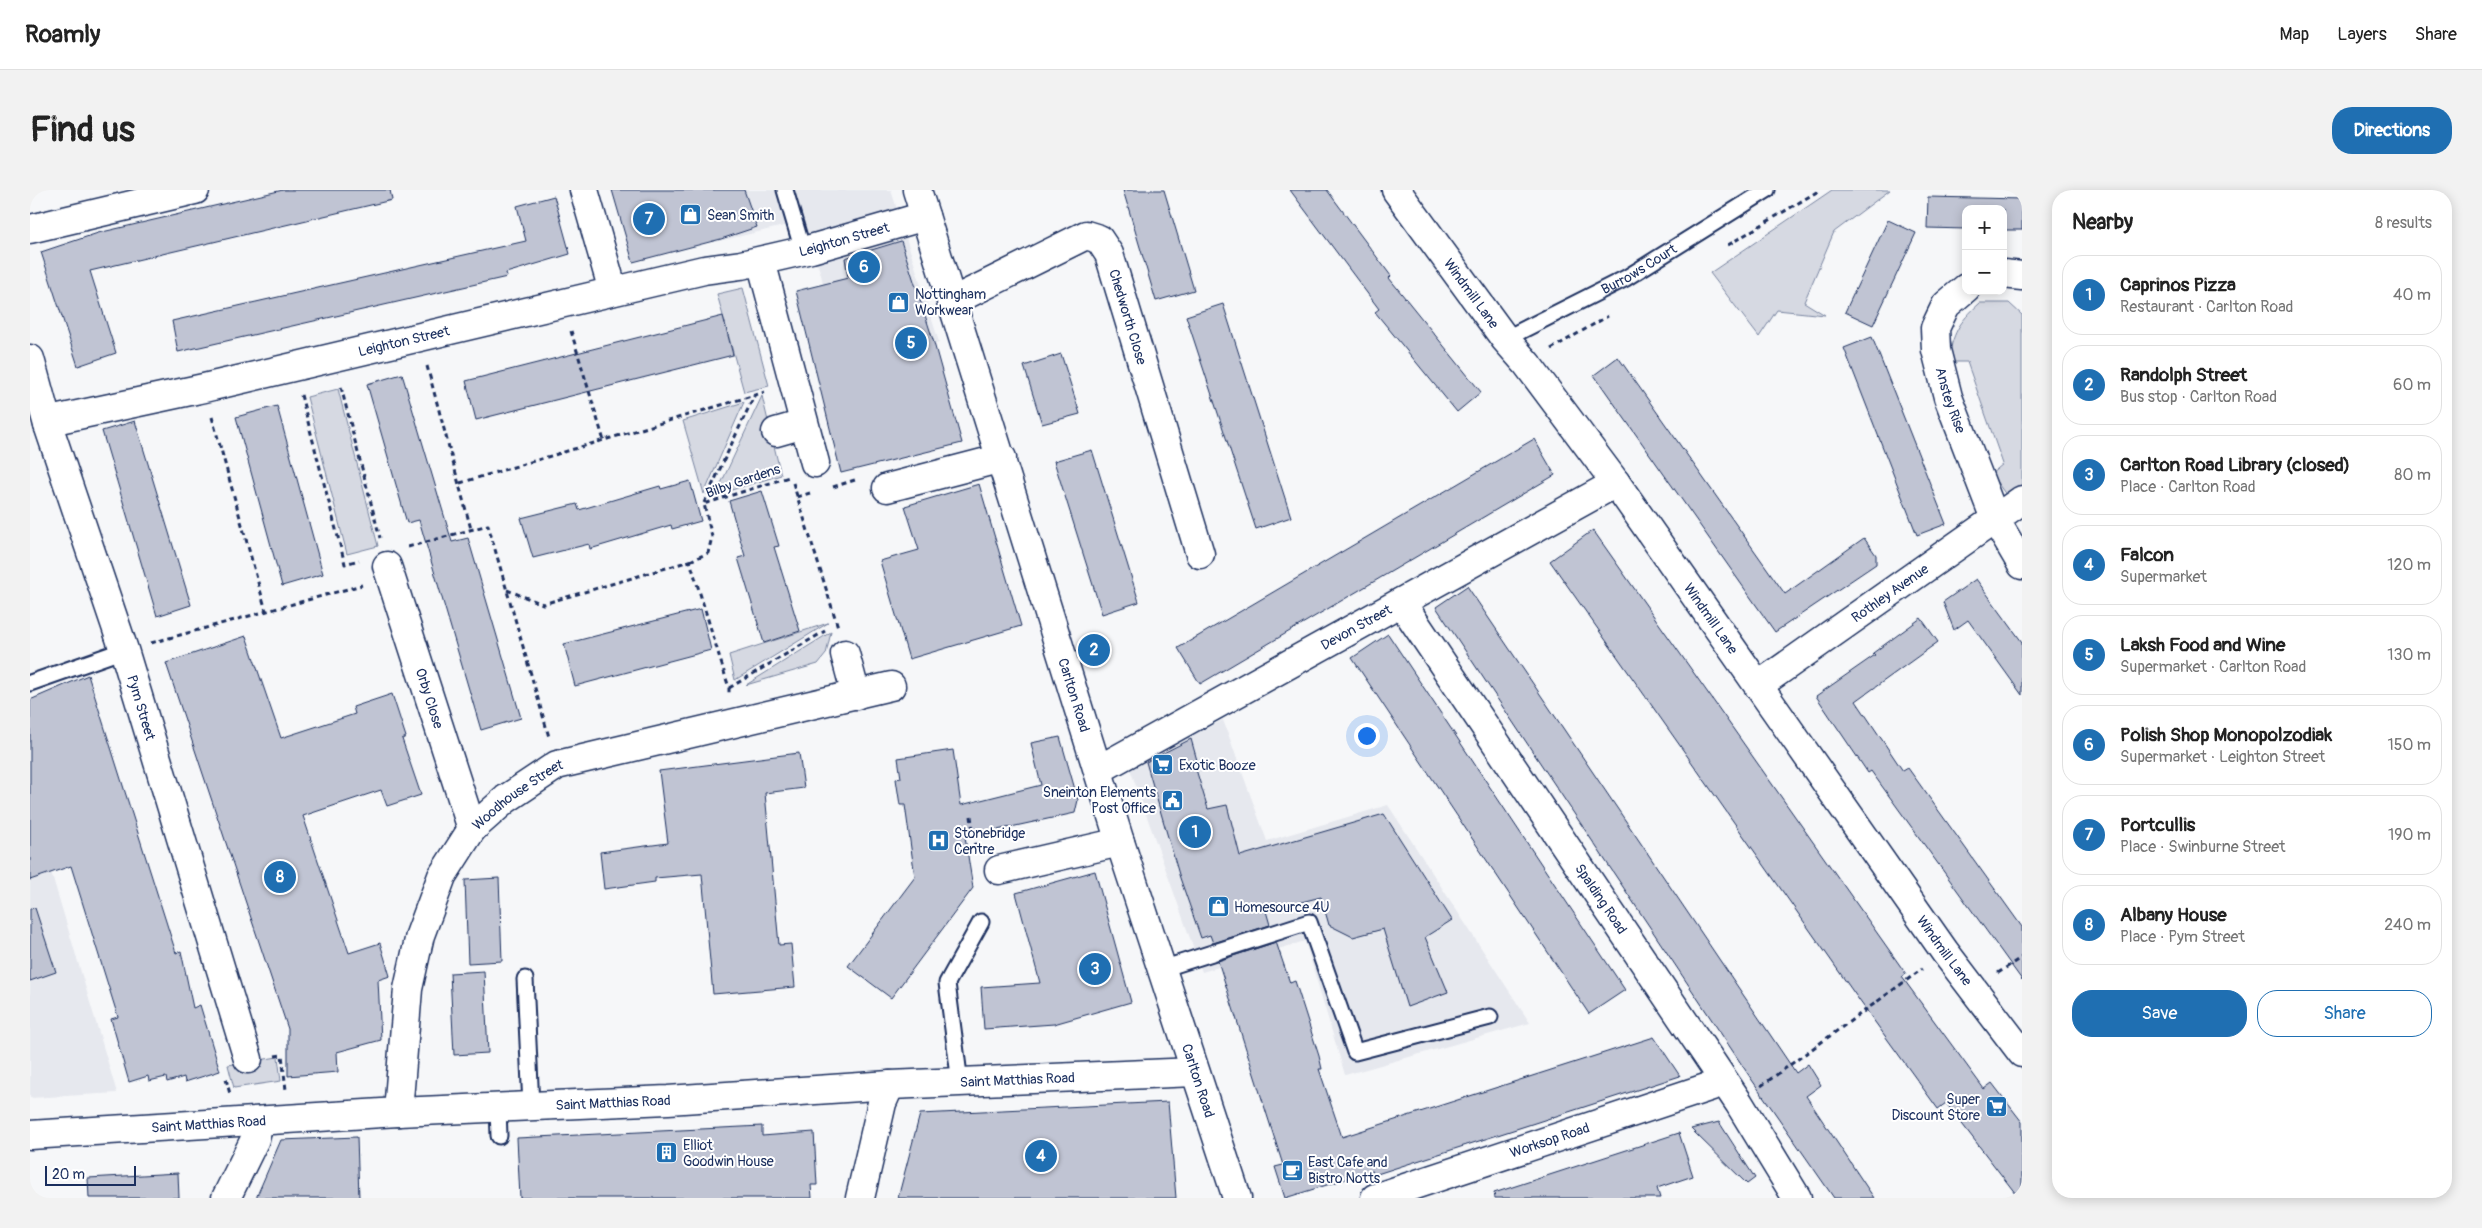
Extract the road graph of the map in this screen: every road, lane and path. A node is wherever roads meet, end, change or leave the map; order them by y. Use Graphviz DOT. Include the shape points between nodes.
graph roads {
  1 [pos="195,190"];
  2 [pos="584,190"];
  3 [pos="785,190"];
  4 [pos="917,190"];
  5 [pos="1396,190"];
  6 [pos="1767,190"];
  7 [pos="925,216"];
  8 [pos="30,229"];
  9 [pos="803,251"];
  10 [pos="761,261"];
  11 [pos="2007,274"];
  12 [pos="2022,276"];
  13 [pos="613,291"];
  14 [pos="1962,291"];
  15 [pos="951,302"];
  16 [pos="563,303"];
  17 [pos="419,337"];
  18 [pos="1505,339"];
  19 [pos="333,357"];
  20 [pos="30,359"];
  21 [pos="293,367"];
  22 [pos="768,391"];
  23 [pos="755,395"];
  24 [pos="210,412"];
  25 [pos="804,424"];
  26 [pos="48,425"];
  27 [pos="776,432"];
  28 [pos="604,441"];
  29 [pos="1002,458"];
  30 [pos="815,463"];
  31 [pos="460,483"];
  32 [pos="1616,483"];
  33 [pos="831,487"];
  34 [pos="887,488"];
  35 [pos="814,492"];
  36 [pos="797,497"];
  37 [pos="2022,500"];
  38 [pos="704,504"];
  39 [pos="1995,518"];
  40 [pos="471,529"];
  41 [pos="1200,554"];
  42 [pos="359,560"];
  43 [pos="690,561"];
  44 [pos="378,562"];
  45 [pos="2022,565"];
  46 [pos="366,584"];
  47 [pos="507,590"];
  48 [pos="1401,602"];
  49 [pos="266,611"];
  50 [pos="837,624"];
  51 [pos="124,650"];
  52 [pos="845,654"];
  53 [pos="30,683"];
  54 [pos="1759,685"];
  55 [pos="891,686"];
  56 [pos="729,688"];
  57 [pos="856,695"];
  58 [pos="729,702"];
  59 [pos="557,765"];
  60 [pos="1098,770"];
  61 [pos="971,816"];
  62 [pos="472,829"];
  63 [pos="1120,842"];
  64 [pos="988,866"];
  65 [pos="982,922"];
  66 [pos="1162,969"];
  67 [pos="525,979"];
  68 [pos="1907,981"];
  69 [pos="1490,1017"];
  70 [pos="2022,1052"];
  71 [pos="248,1059"];
  72 [pos="1196,1072"];
  73 [pos="1724,1082"];
  74 [pos="960,1083"];
  75 [pos="890,1085"];
  76 [pos="1756,1090"];
  77 [pos="531,1106"];
  78 [pos="498,1108"];
  79 [pos="398,1112"];
  80 [pos="259,1121"];
  81 [pos="30,1135"];
  82 [pos="498,1136"];
  83 [pos="226,1198"];
  84 [pos="860,1198"];
  85 [pos="1237,1198"];
  86 [pos="1375,1198"];
  87 [pos="1797,1198"];
  1 -- 8 [label="street"];
  2 -- 13 [label="street"];
  3 -- 9 [label="lane"];
  4 -- 7 [label="street, Carlton Road"];
  5 -- 18 [label="street, Windmill Lane"];
  6 -- 18 [label="lane, Burrows Court" via="1626,278"];
  7 -- 9 [label="street, Leighton Street"];
  7 -- 15 [label="street, Carlton Road"];
  9 -- 10 [label="street, Leighton Street"];
  10 -- 13 [label="street, Leighton Street" via="704,270"];
  10 -- 25 [label="street"];
  11 -- 12 [label="street"];
  13 -- 16 [label="street, Leighton Street"];
  14 -- 39 [label="street, Anstey Rise" via="1946,305 1935,328 1936,350 1948,397"];
  15 -- 29 [label="street, Carlton Road"];
  15 -- 41 [label="street, Chedworth Close" via="1086,235 1099,240 1109,254"];
  16 -- 17 [label="street, Leighton Street"];
  16 -- 28 [label="path"];
  17 -- 19 [label="street, Leighton Street"];
  17 -- 31 [label="path"];
  18 -- 32 [label="street, Windmill Lane"];
  19 -- 21 [label="street, Leighton Street"];
  19 -- 44 [label="path"];
  20 -- 26 [label="street, Pym Street"];
  21 -- 26 [label="street, Leighton Street" via="59,419"];
  21 -- 42 [label="path" via="345,564"];
  22 -- 23 [label="path"];
  23 -- 28 [label="path"];
  23 -- 38 [label="path"];
  24 -- 49 [label="path"];
  25 -- 27 [label="street"];
  25 -- 30 [label="street"];
  26 -- 51 [label="street, Pym Street"];
  28 -- 31 [label="path"];
  29 -- 34 [label="street"];
  29 -- 60 [label="street, Carlton Road"];
  31 -- 40 [label="path"];
  32 -- 48 [label="street, Devon Street"];
  32 -- 54 [label="street, Windmill Lane"];
  33 -- 34 [label="path" via="883,472"];
  35 -- 36 [label="path"];
  36 -- 38 [label="path, Bilby Gardens" via="792,476"];
  36 -- 50 [label="path, Bilby Gardens"];
  37 -- 39 [label="street, Rothley Avenue"];
  38 -- 43 [label="path, Bilby Gardens" via="712,536 708,553"];
  39 -- 45 [label="street, Anstey Rise"];
  39 -- 54 [label="street, Rothley Avenue"];
  40 -- 44 [label="path"];
  40 -- 47 [label="path" via="488,525"];
  42 -- 44 [label="path"];
  42 -- 44 [label="path"];
  43 -- 47 [label="path, Bilby Gardens" via="543,604"];
  43 -- 56 [label="path"];
  44 -- 62 [label="street, Orby Close"];
  46 -- 49 [label="path"];
  47 -- 59 [label="path"];
  48 -- 60 [label="street, Devon Street"];
  48 -- 73 [label="street, Spalding Road"];
  49 -- 51 [label="path"];
  50 -- 52 [label="path, Bilby Gardens"];
  50 -- 56 [label="path"];
  51 -- 53 [label="lane"];
  51 -- 71 [label="street, Pym Street"];
  52 -- 57 [label="street"];
  54 -- 70 [label="street, Windmill Lane" via="1945,952"];
  55 -- 57 [label="street, Woodhouse Street"];
  56 -- 58 [label="path"];
  57 -- 59 [label="street, Woodhouse Street"];
  59 -- 62 [label="street, Woodhouse Street" via="506,799"];
  60 -- 63 [label="street, Carlton Road"];
  61 -- 64 [label="path"];
  62 -- 79 [label="street, Woodhouse Street" via="442,876 420,935 408,989"];
  63 -- 64 [label="street"];
  63 -- 66 [label="street, Carlton Road"];
  65 -- 74 [label="lane" via="946,984"];
  66 -- 69 [label="lane" via="1309,922 1356,1052"];
  66 -- 72 [label="street, Carlton Road"];
  67 -- 77 [label="lane"];
  68 -- 76 [label="path"];
  72 -- 74 [label="street, Saint Matthias Road"];
  72 -- 85 [label="street, Carlton Road"];
  73 -- 86 [label="street, Worksop Road"];
  73 -- 87 [label="street, Spalding Road"];
  74 -- 75 [label="street, Saint Matthias Road"];
  75 -- 77 [label="street, Saint Matthias Road"];
  75 -- 84 [label="street" via="882,1103"];
  77 -- 78 [label="street, Saint Matthias Road"];
  78 -- 79 [label="street, Saint Matthias Road"];
  78 -- 82 [label="lane"];
  79 -- 80 [label="street, Saint Matthias Road"];
  80 -- 81 [label="street, Saint Matthias Road"];
  80 -- 83 [label="street" via="255,1138"];
}
